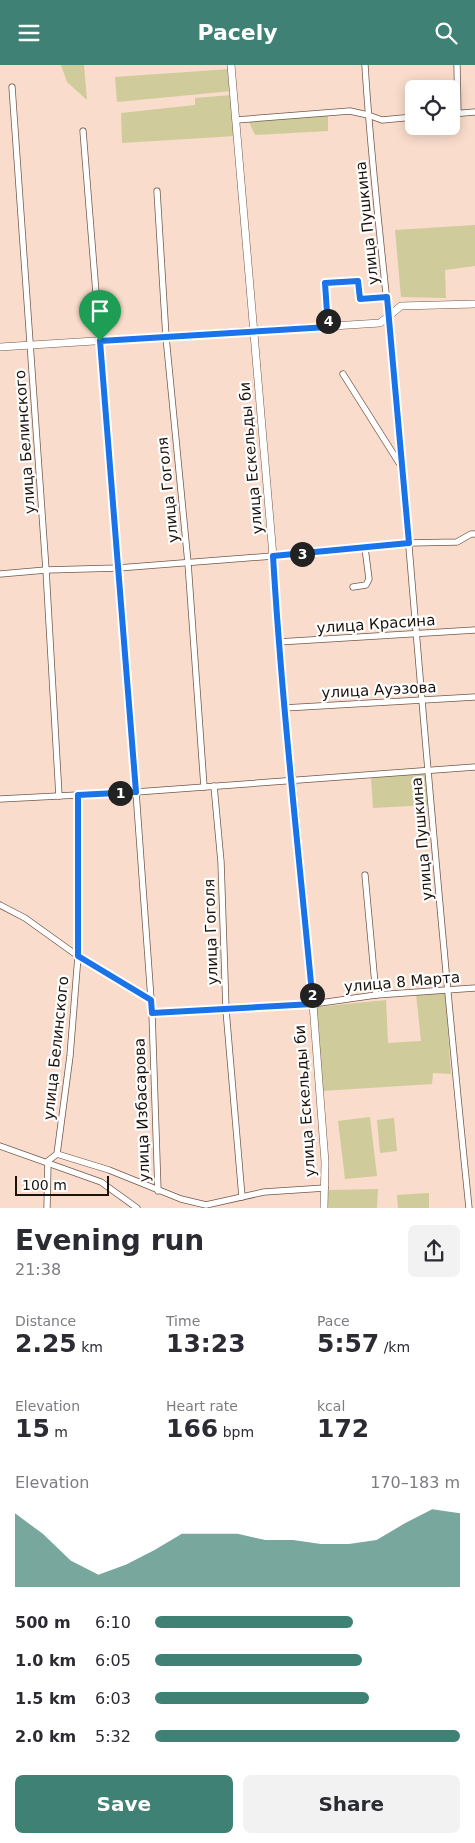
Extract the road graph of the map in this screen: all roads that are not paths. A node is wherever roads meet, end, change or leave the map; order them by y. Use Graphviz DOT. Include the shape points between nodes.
graph roads {
  1 [pos="231,65"];
  2 [pos="366,65"];
  3 [pos="457,65"];
  4 [pos="456,80"];
  5 [pos="12,87"];
  6 [pos="475,111"];
  7 [pos="460,112"];
  8 [pos="368,115"];
  9 [pos="405,118"];
  10 [pos="236,120"];
  11 [pos="83,131"];
  12 [pos="157,191"];
  13 [pos="387,297"];
  14 [pos="475,304"];
  15 [pos="389,317"];
  16 [pos="328,327"];
  17 [pos="254,331"];
  18 [pos="166,337"];
  19 [pos="100,341"];
  20 [pos="31,345"];
  21 [pos="0,347"];
  22 [pos="343,374"];
  23 [pos="402,468"];
  24 [pos="475,534"];
  25 [pos="409,543"];
  26 [pos="366,547"];
  27 [pos="273,556"];
  28 [pos="188,563"];
  29 [pos="118,568"];
  30 [pos="46,570"];
  31 [pos="0,574"];
  32 [pos="353,587"];
  33 [pos="475,630"];
  34 [pos="416,634"];
  35 [pos="278,642"];
  36 [pos="475,697"];
  37 [pos="422,700"];
  38 [pos="284,708"];
  39 [pos="475,767"];
  40 [pos="428,769"];
  41 [pos="292,780"];
  42 [pos="214,786"];
  43 [pos="204,787"];
  44 [pos="136,792"];
  45 [pos="78,795"];
  46 [pos="59,796"];
  47 [pos="0,799"];
  48 [pos="365,875"];
  49 [pos="0,905"];
  50 [pos="78,956"];
  51 [pos="475,988"];
  52 [pos="447,989"];
  53 [pos="376,995"];
  54 [pos="151,1000"];
  55 [pos="313,1004"];
  56 [pos="226,1010"];
  57 [pos="152,1013"];
  58 [pos="0,1146"];
  59 [pos="58,1154"];
  60 [pos="48,1161"];
  61 [pos="325,1188"];
  62 [pos="158,1191"];
  63 [pos="242,1197"];
  64 [pos="231,1201"];
  65 [pos="47,1208"];
  66 [pos="138,1208"];
  67 [pos="230,1208"];
  68 [pos="324,1208"];
  69 [pos="469,1208"];
  1 -- 10 [label="street, улица Ескельды би"];
  2 -- 8 [label="street, улица Пушкина"];
  3 -- 4 [label="street"];
  5 -- 20 [label="street, улица Белинского"];
  6 -- 7 [label="street"];
  8 -- 9 [label="street" via="382,120"];
  8 -- 10 [label="street" via="350,111"];
  8 -- 13 [label="street, улица Пушкина"];
  10 -- 17 [label="street, улица Ескельды би"];
  11 -- 19 [label="street, улица Избасарова"];
  12 -- 18 [label="street, улица Гоголя"];
  13 -- 15 [label="street, улица Пушкина"];
  13 -- 16 [label="street" via="360,299 358,281 325,283"];
  14 -- 15 [label="street" via="401,306"];
  15 -- 16 [label="street" via="380,323"];
  15 -- 23 [label="street, улица Пушкина"];
  16 -- 17 [label="street"];
  17 -- 18 [label="street"];
  17 -- 27 [label="street, улица Ескельды би"];
  18 -- 19 [label="street"];
  18 -- 28 [label="street, улица Гоголя"];
  19 -- 20 [label="street"];
  19 -- 29 [label="street, улица Избасарова"];
  20 -- 21 [label="street"];
  20 -- 30 [label="street, улица Белинского"];
  22 -- 23 [label="street, улица Пушкина"];
  23 -- 25 [label="street, улица Пушкина"];
  24 -- 25 [label="street" via="457,541"];
  25 -- 26 [label="street"];
  25 -- 34 [label="street, улица Пушкина"];
  26 -- 27 [label="street"];
  26 -- 32 [label="street" via="369,579 366,585"];
  27 -- 28 [label="street"];
  27 -- 35 [label="street, улица Ескельды би"];
  28 -- 29 [label="street"];
  28 -- 43 [label="street, улица Гоголя"];
  29 -- 30 [label="street"];
  29 -- 44 [label="street, улица Избасарова"];
  30 -- 31 [label="street"];
  30 -- 46 [label="street, улица Белинского"];
  33 -- 34 [label="street, улица Красина"];
  34 -- 35 [label="street, улица Красина"];
  34 -- 37 [label="street, улица Пушкина"];
  35 -- 38 [label="street, улица Ескельды би"];
  36 -- 37 [label="street, улица Ауэзова"];
  37 -- 38 [label="street, улица Ауэзова"];
  37 -- 40 [label="street, улица Пушкина"];
  38 -- 41 [label="street, улица Ескельды би"];
  39 -- 40 [label="street"];
  40 -- 41 [label="street"];
  40 -- 52 [label="street, улица Пушкина"];
  41 -- 42 [label="street"];
  41 -- 55 [label="street, улица Ескельды би"];
  42 -- 43 [label="street"];
  42 -- 56 [label="street, улица Гоголя" via="221,862"];
  43 -- 44 [label="street"];
  44 -- 45 [label="street"];
  44 -- 54 [label="street, улица Избасарова"];
  45 -- 46 [label="street"];
  45 -- 50 [label="street, улица Белинского"];
  46 -- 47 [label="street"];
  48 -- 53 [label="street"];
  49 -- 50 [label="street" via="25,917"];
  50 -- 54 [label="street"];
  50 -- 59 [label="street, улица Белинского"];
  51 -- 52 [label="street, улица 8 Марта"];
  52 -- 53 [label="street, улица 8 Марта"];
  52 -- 69 [label="street, улица Пушкина"];
  53 -- 55 [label="street, улица 8 Марта"];
  54 -- 57 [label="street, улица Избасарова"];
  55 -- 56 [label="street, улица 8 Марта"];
  55 -- 61 [label="street, улица Ескельды би"];
  56 -- 57 [label="street, улица 8 Марта"];
  56 -- 63 [label="street, улица Гоголя"];
  57 -- 62 [label="street, улица Избасарова"];
  58 -- 60 [label="street"];
  59 -- 60 [label="street"];
  59 -- 62 [label="street" via="109,1170"];
  60 -- 65 [label="street"];
  60 -- 66 [label="street" via="101,1182"];
  61 -- 63 [label="street" via="264,1192"];
  61 -- 68 [label="street, улица Ескельды би"];
  62 -- 64 [label="street" via="206,1205"];
  63 -- 64 [label="street"];
  64 -- 67 [label="street"];
}
